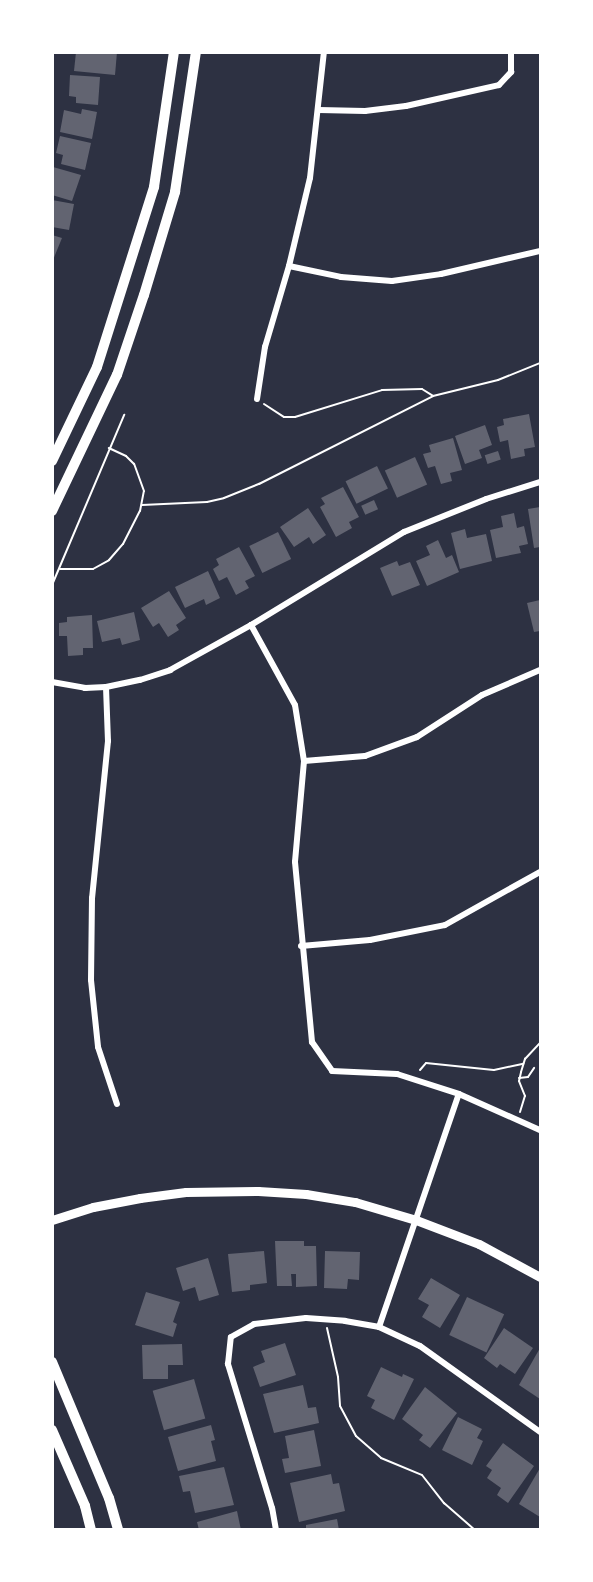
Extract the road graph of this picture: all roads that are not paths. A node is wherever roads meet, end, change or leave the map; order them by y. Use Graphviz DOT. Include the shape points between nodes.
graph roads {
  1 [pos="174,52"];
  2 [pos="196,52"];
  3 [pos="324,52"];
  4 [pos="511,52"];
  5 [pos="319,110"];
  6 [pos="540,251"];
  7 [pos="289,266"];
  8 [pos="257,399"];
  9 [pos="52,461"];
  10 [pos="540,482"];
  11 [pos="52,512"];
  12 [pos="251,625"];
  13 [pos="540,670"];
  14 [pos="52,682"];
  15 [pos="106,687"];
  16 [pos="304,761"];
  17 [pos="540,872"];
  18 [pos="301,946"];
  19 [pos="459,1094"];
  20 [pos="117,1104"];
  21 [pos="540,1130"];
  22 [pos="52,1220"];
  23 [pos="416,1220"];
  24 [pos="540,1277"];
  25 [pos="379,1327"];
  26 [pos="52,1362"];
  27 [pos="52,1430"];
  28 [pos="540,1432"];
  29 [pos="91,1530"];
  30 [pos="118,1530"];
  31 [pos="276,1530"];
  1 -- 9 [label="main road" via="154,187 97,367"];
  2 -- 11 [label="main road" via="175,192 144,295 117,375"];
  3 -- 5 [label="street"];
  4 -- 5 [label="street" via="511,72 498,85 406,106 365,111"];
  5 -- 7 [label="street" via="310,178"];
  6 -- 7 [label="street" via="441,274 392,280 342,277"];
  7 -- 8 [label="street" via="265,347"];
  10 -- 12 [label="street" via="404,532"];
  12 -- 15 [label="street" via="170,670"];
  12 -- 16 [label="street" via="295,705"];
  13 -- 16 [label="street" via="482,695 417,737 365,756"];
  14 -- 15 [label="street"];
  15 -- 20 [label="street" via="108,741 92,898 91,980 98,1047"];
  16 -- 18 [label="street" via="295,862"];
  17 -- 18 [label="street" via="445,925 370,940"];
  18 -- 19 [label="street" via="312,1042 332,1071 397,1074"];
  19 -- 21 [label="street"];
  19 -- 23 [label="street"];
  22 -- 23 [label="street" via="140,1198 186,1192 258,1191 355,1202"];
  23 -- 24 [label="street" via="479,1244"];
  23 -- 25 [label="street"];
  25 -- 28 [label="street" via="420,1346"];
  25 -- 31 [label="street" via="306,1318 254,1324 231,1337 228,1364"];
  26 -- 30 [label="main road" via="109,1498"];
  27 -- 29 [label="main road" via="85,1506"];
}
